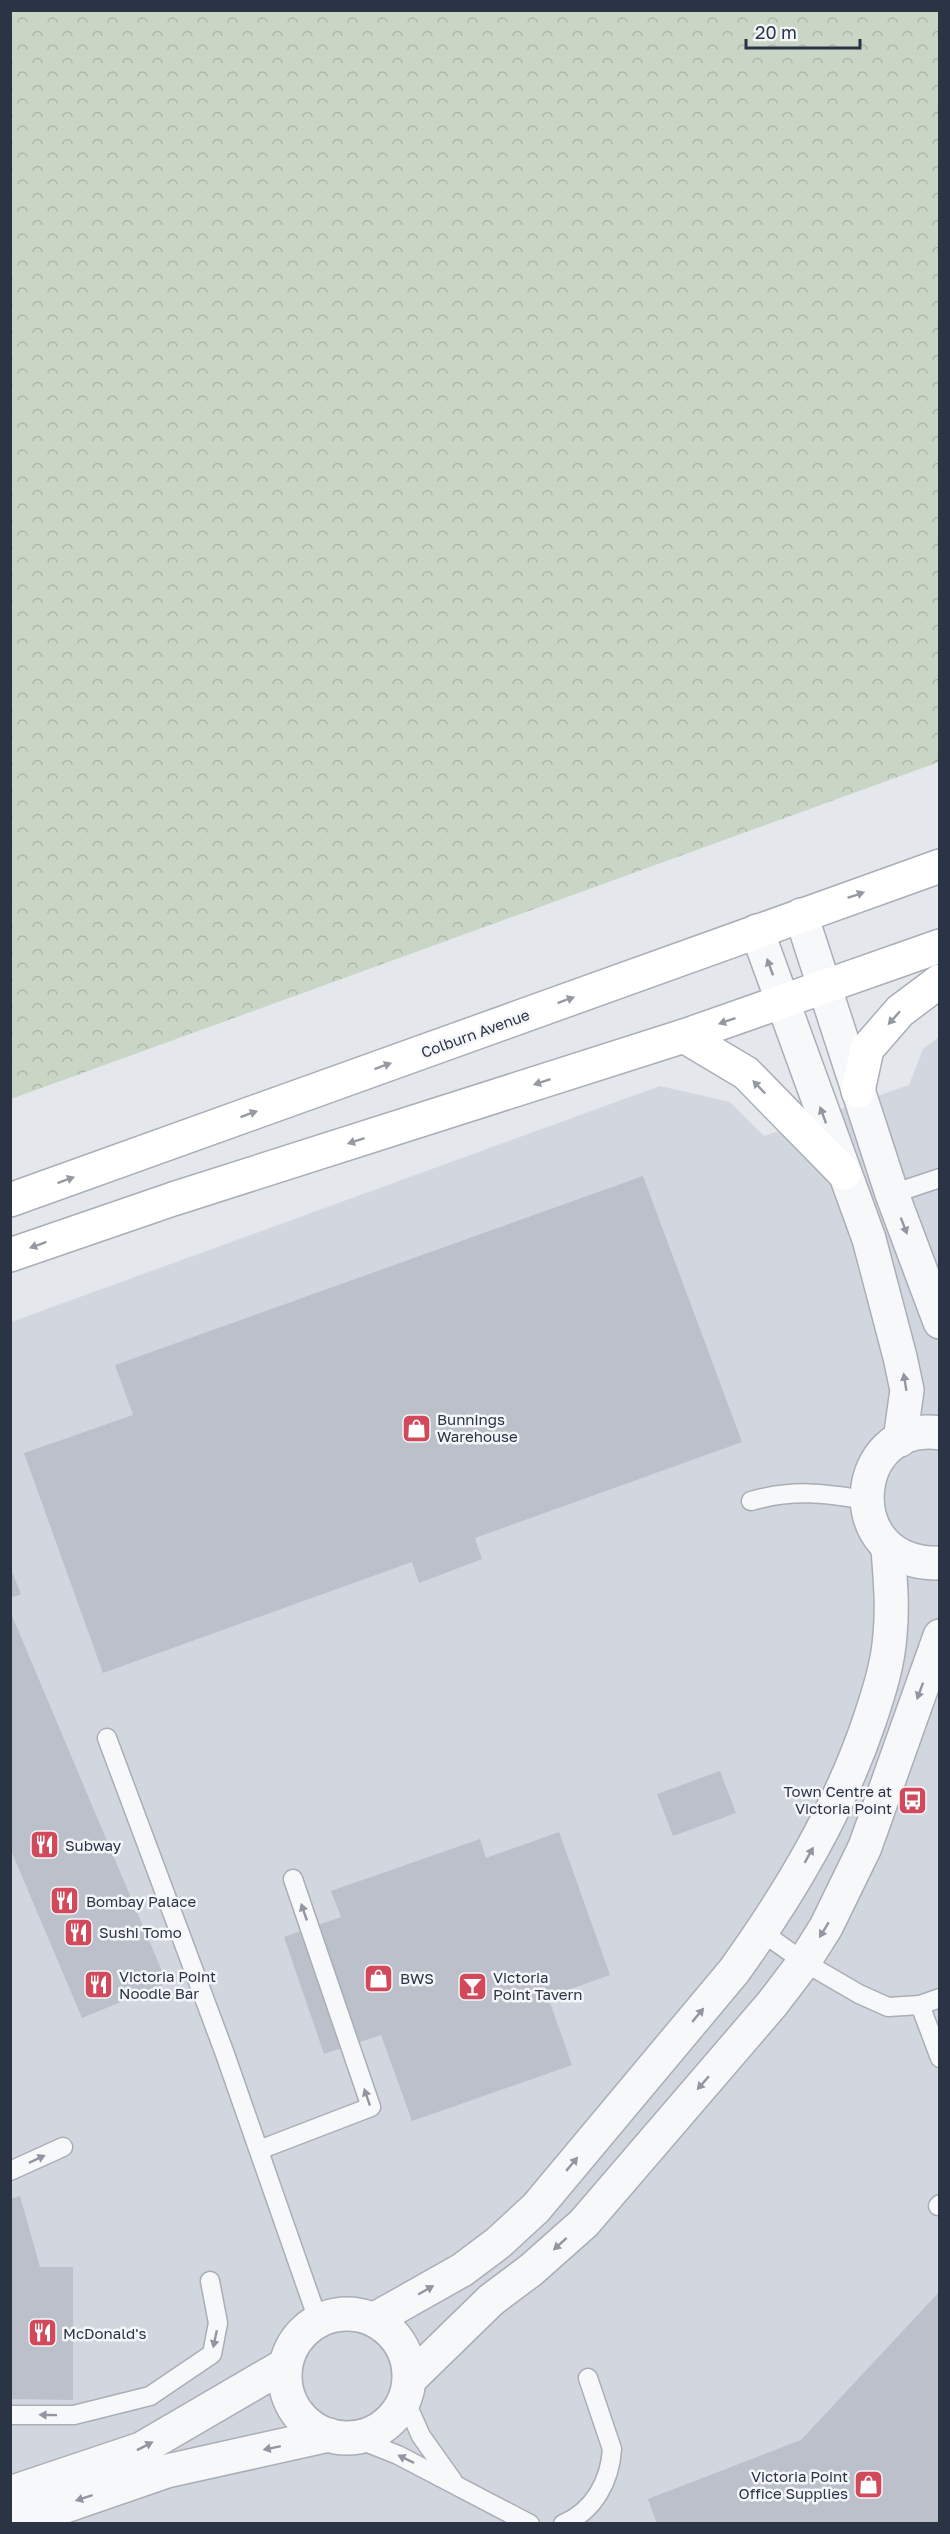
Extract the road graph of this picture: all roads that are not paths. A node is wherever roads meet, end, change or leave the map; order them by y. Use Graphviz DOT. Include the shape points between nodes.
graph roads {
  1 [pos="939,866"];
  2 [pos="801,915"];
  3 [pos="756,931"];
  4 [pos="939,946"];
  5 [pos="939,981"];
  6 [pos="825,987"];
  7 [pos="783,1002"];
  8 [pos="684,1036"];
  9 [pos="858,1091"];
  10 [pos="844,1173"];
  11 [pos="939,1178"];
  12 [pos="892,1194"];
  13 [pos="10,1200"];
  14 [pos="10,1255"];
  15 [pos="939,1322"];
  16 [pos="939,1433"];
  17 [pos="900,1440"];
  18 [pos="866,1500"];
  19 [pos="751,1501"];
  20 [pos="888,1548"];
  21 [pos="939,1563"];
  22 [pos="939,1636"];
  23 [pos="107,1738"];
  24 [pos="293,1879"];
  25 [pos="762,1932"];
  26 [pos="804,1962"];
  27 [pos="939,1998"];
  28 [pos="920,2005"];
  29 [pos="939,2058"];
  30 [pos="63,2147"];
  31 [pos="259,2150"];
  32 [pos="10,2170"];
  33 [pos="210,2281"];
  34 [pos="375,2319"];
  35 [pos="318,2320"];
  36 [pos="285,2365"];
  37 [pos="588,2378"];
  38 [pos="407,2390"];
  39 [pos="10,2415"];
  40 [pos="342,2437"];
  41 [pos="455,2484"];
  42 [pos="10,2493"];
  43 [pos="13,2523"];
  44 [pos="530,2523"];
  45 [pos="563,2523"];
  2 -- 1 [label="main road, Colburn Avenue, one-way"];
  2 -- 3 [label="main road, Colburn Avenue"];
  2 -- 6 [label="street"];
  7 -- 3 [label="street, one-way"];
  13 -- 3 [label="main road, Colburn Avenue, one-way"];
  4 -- 6 [label="main road"];
  5 -- 9 [label="main road, one-way" via="900,1011 867,1049"];
  6 -- 7 [label="main road"];
  6 -- 9 [label="street"];
  7 -- 8 [label="main road, one-way"];
  10 -- 7 [label="street, one-way"];
  10 -- 8 [label="main road, one-way" via="746,1073"];
  8 -- 14 [label="main road, one-way" via="172,1199"];
  9 -- 12 [label="street"];
  17 -- 10 [label="street, one-way" via="907,1390 869,1239"];
  11 -- 12 [label="lane"];
  12 -- 15 [label="street, one-way"];
  16 -- 17 [label="street" via="917,1433"];
  17 -- 18 [label="street" via="874,1465 867,1482"];
  18 -- 19 [label="lane" via="817,1492 776,1494"];
  18 -- 20 [label="street" via="869,1518"];
  20 -- 21 [label="street" via="925,1564"];
  25 -- 20 [label="street, one-way" via="831,1817 864,1738 881,1684 890,1637"];
  22 -- 26 [label="street, one-way" via="865,1846 826,1927"];
  23 -- 31 [label="lane"];
  31 -- 24 [label="lane, one-way" via="371,2107"];
  25 -- 26 [label="lane"];
  34 -- 25 [label="street, one-way" via="462,2270 536,2208 734,1971"];
  26 -- 28 [label="lane" via="888,2007"];
  26 -- 38 [label="street, one-way" via="584,2223 491,2300"];
  27 -- 28 [label="lane"];
  28 -- 29 [label="lane"];
  32 -- 30 [label="lane, one-way"];
  31 -- 35 [label="lane"];
  33 -- 39 [label="lane, one-way" via="218,2323 212,2354 159,2390 150,2396 74,2415"];
  34 -- 35 [label="street" via="337,2314"];
  34 -- 38 [label="street" via="401,2344 408,2361"];
  35 -- 36 [label="street" via="291,2347"];
  36 -- 40 [label="street" via="289,2400 299,2415 312,2428"];
  42 -- 36 [label="street, one-way" via="141,2449"];
  37 -- 45 [label="lane" via="612,2449 611,2459 604,2489 578,2518"];
  38 -- 40 [label="street" via="393,2418 376,2431"];
  38 -- 41 [label="lane" via="421,2436"];
  41 -- 40 [label="lane, one-way" via="398,2455"];
  40 -- 43 [label="street, one-way" via="167,2471"];
  41 -- 44 [label="lane"];
}
